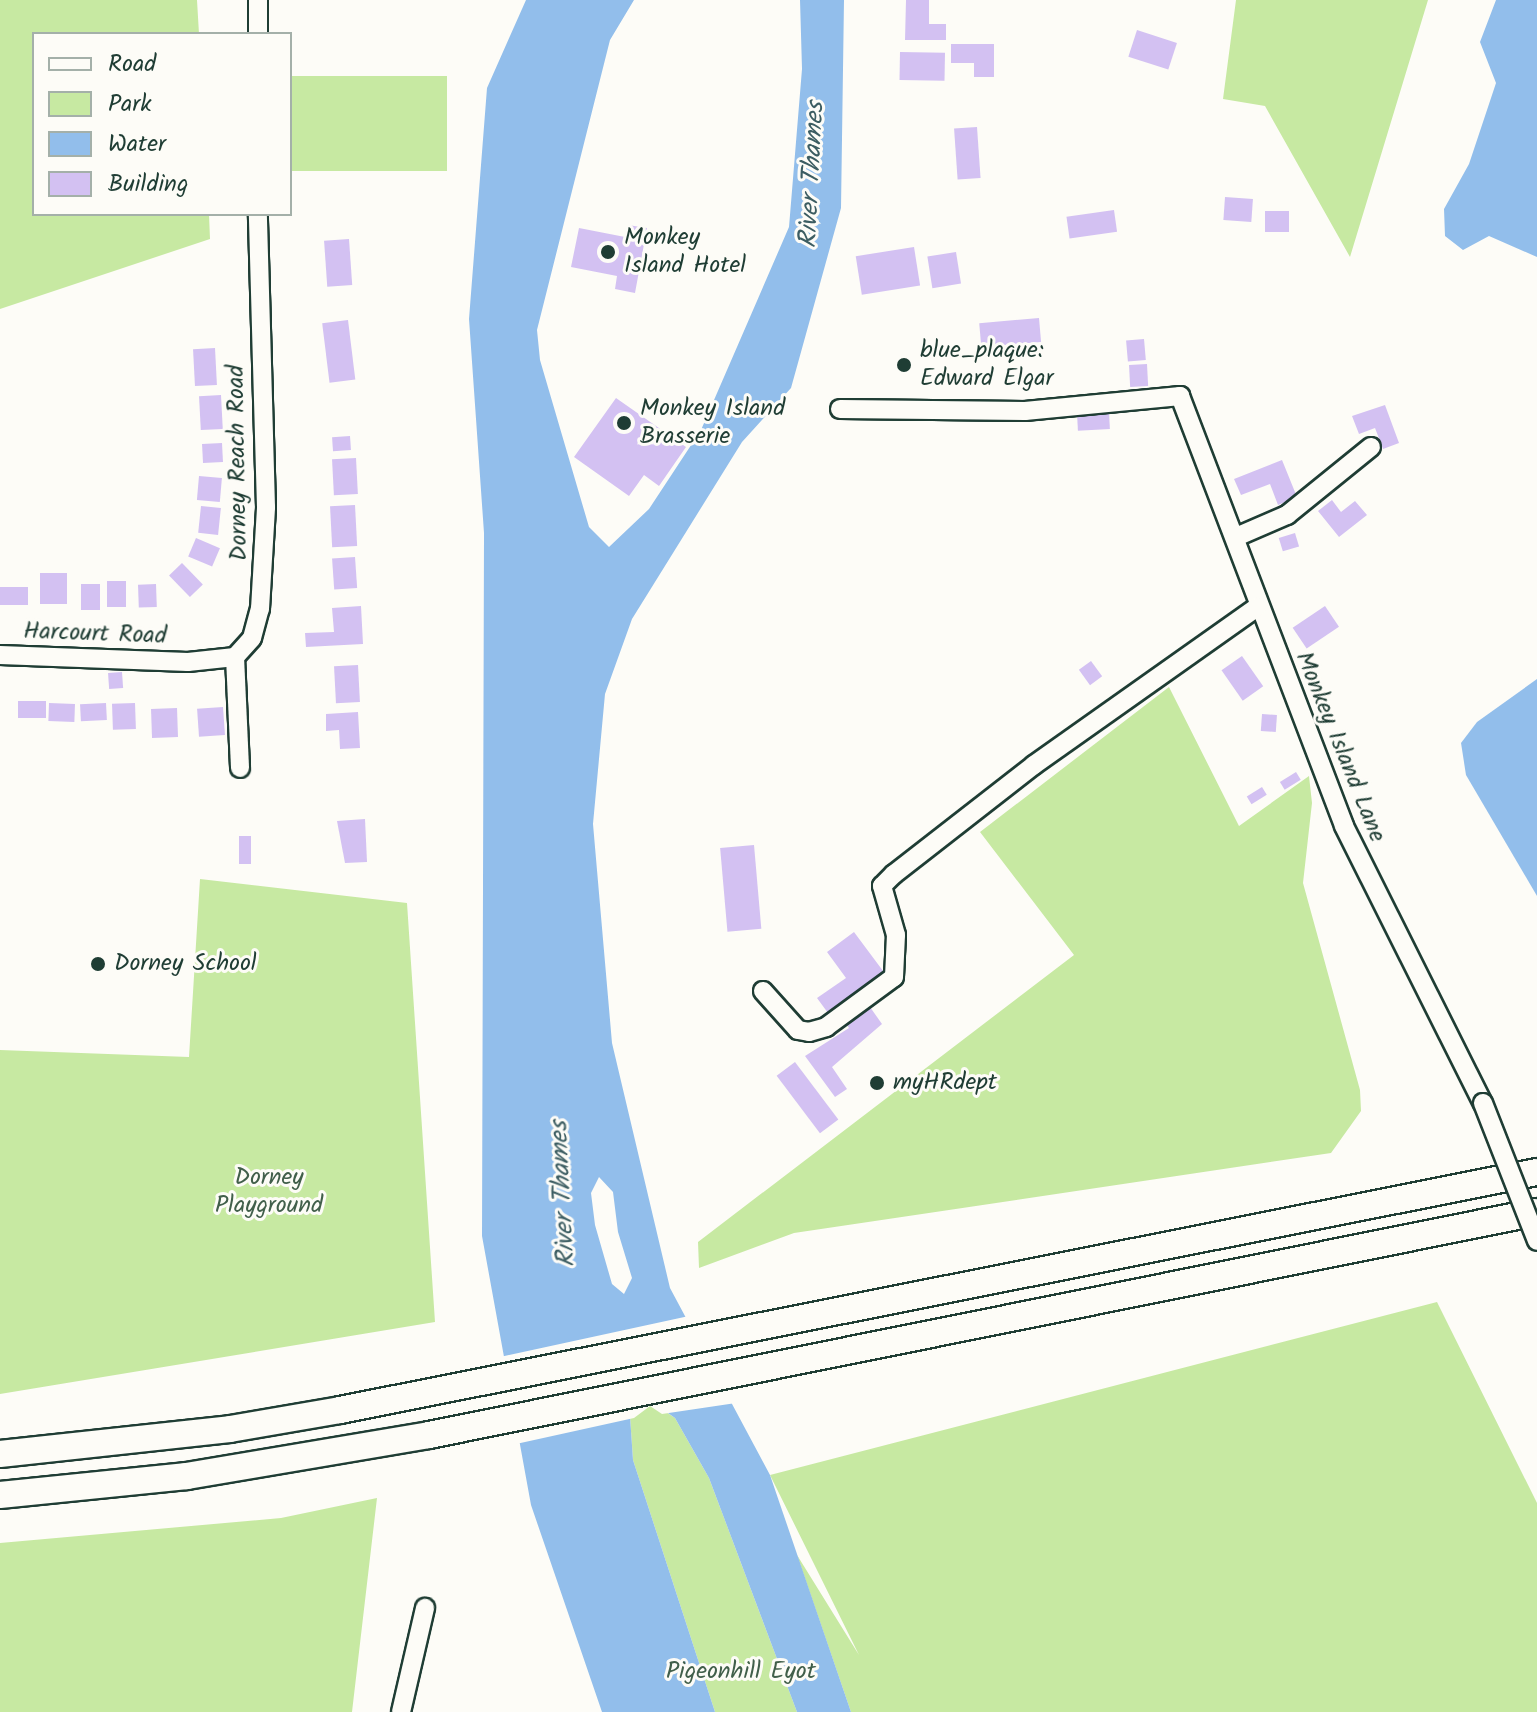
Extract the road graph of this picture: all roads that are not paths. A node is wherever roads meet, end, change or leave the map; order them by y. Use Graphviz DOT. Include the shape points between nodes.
graph roads {
  1 [pos="258,0"];
  2 [pos="258,32"];
  3 [pos="258,216"];
  4 [pos="840,409"];
  5 [pos="1371,447"];
  6 [pos="1236,537"];
  7 [pos="1257,607"];
  8 [pos="0,655"];
  9 [pos="235,657"];
  10 [pos="240,768"];
  11 [pos="763,991"];
  12 [pos="1537,1172"];
  13 [pos="1537,1212"];
  14 [pos="1537,1241"];
  15 [pos="0,1454"];
  16 [pos="0,1495"];
  17 [pos="425,1608"];
  18 [pos="401,1712"];
  1 -- 2 [label="street"];
  3 -- 9 [label="street, Dorney Reach Road" via="263,577 252,638"];
  4 -- 6 [label="street, Monkey Island Lane" via="1025,411 1180,396"];
  5 -- 6 [label="street" via="1287,515"];
  6 -- 7 [label="street, Monkey Island Lane"];
  7 -- 11 [label="street" via="1034,765 882,886 896,935 894,977 826,1027 809,1032 798,1030"];
  7 -- 14 [label="street, Monkey Island Lane, bridge" via="1344,826 1483,1103"];
  8 -- 9 [label="street, Harcourt Road" via="188,662"];
  9 -- 10 [label="street"];
  12 -- 15 [label="highway" via="421,1395 230,1429"];
  13 -- 16 [label="highway" via="429,1435 187,1476"];
  17 -- 18 [label="street"];
}
